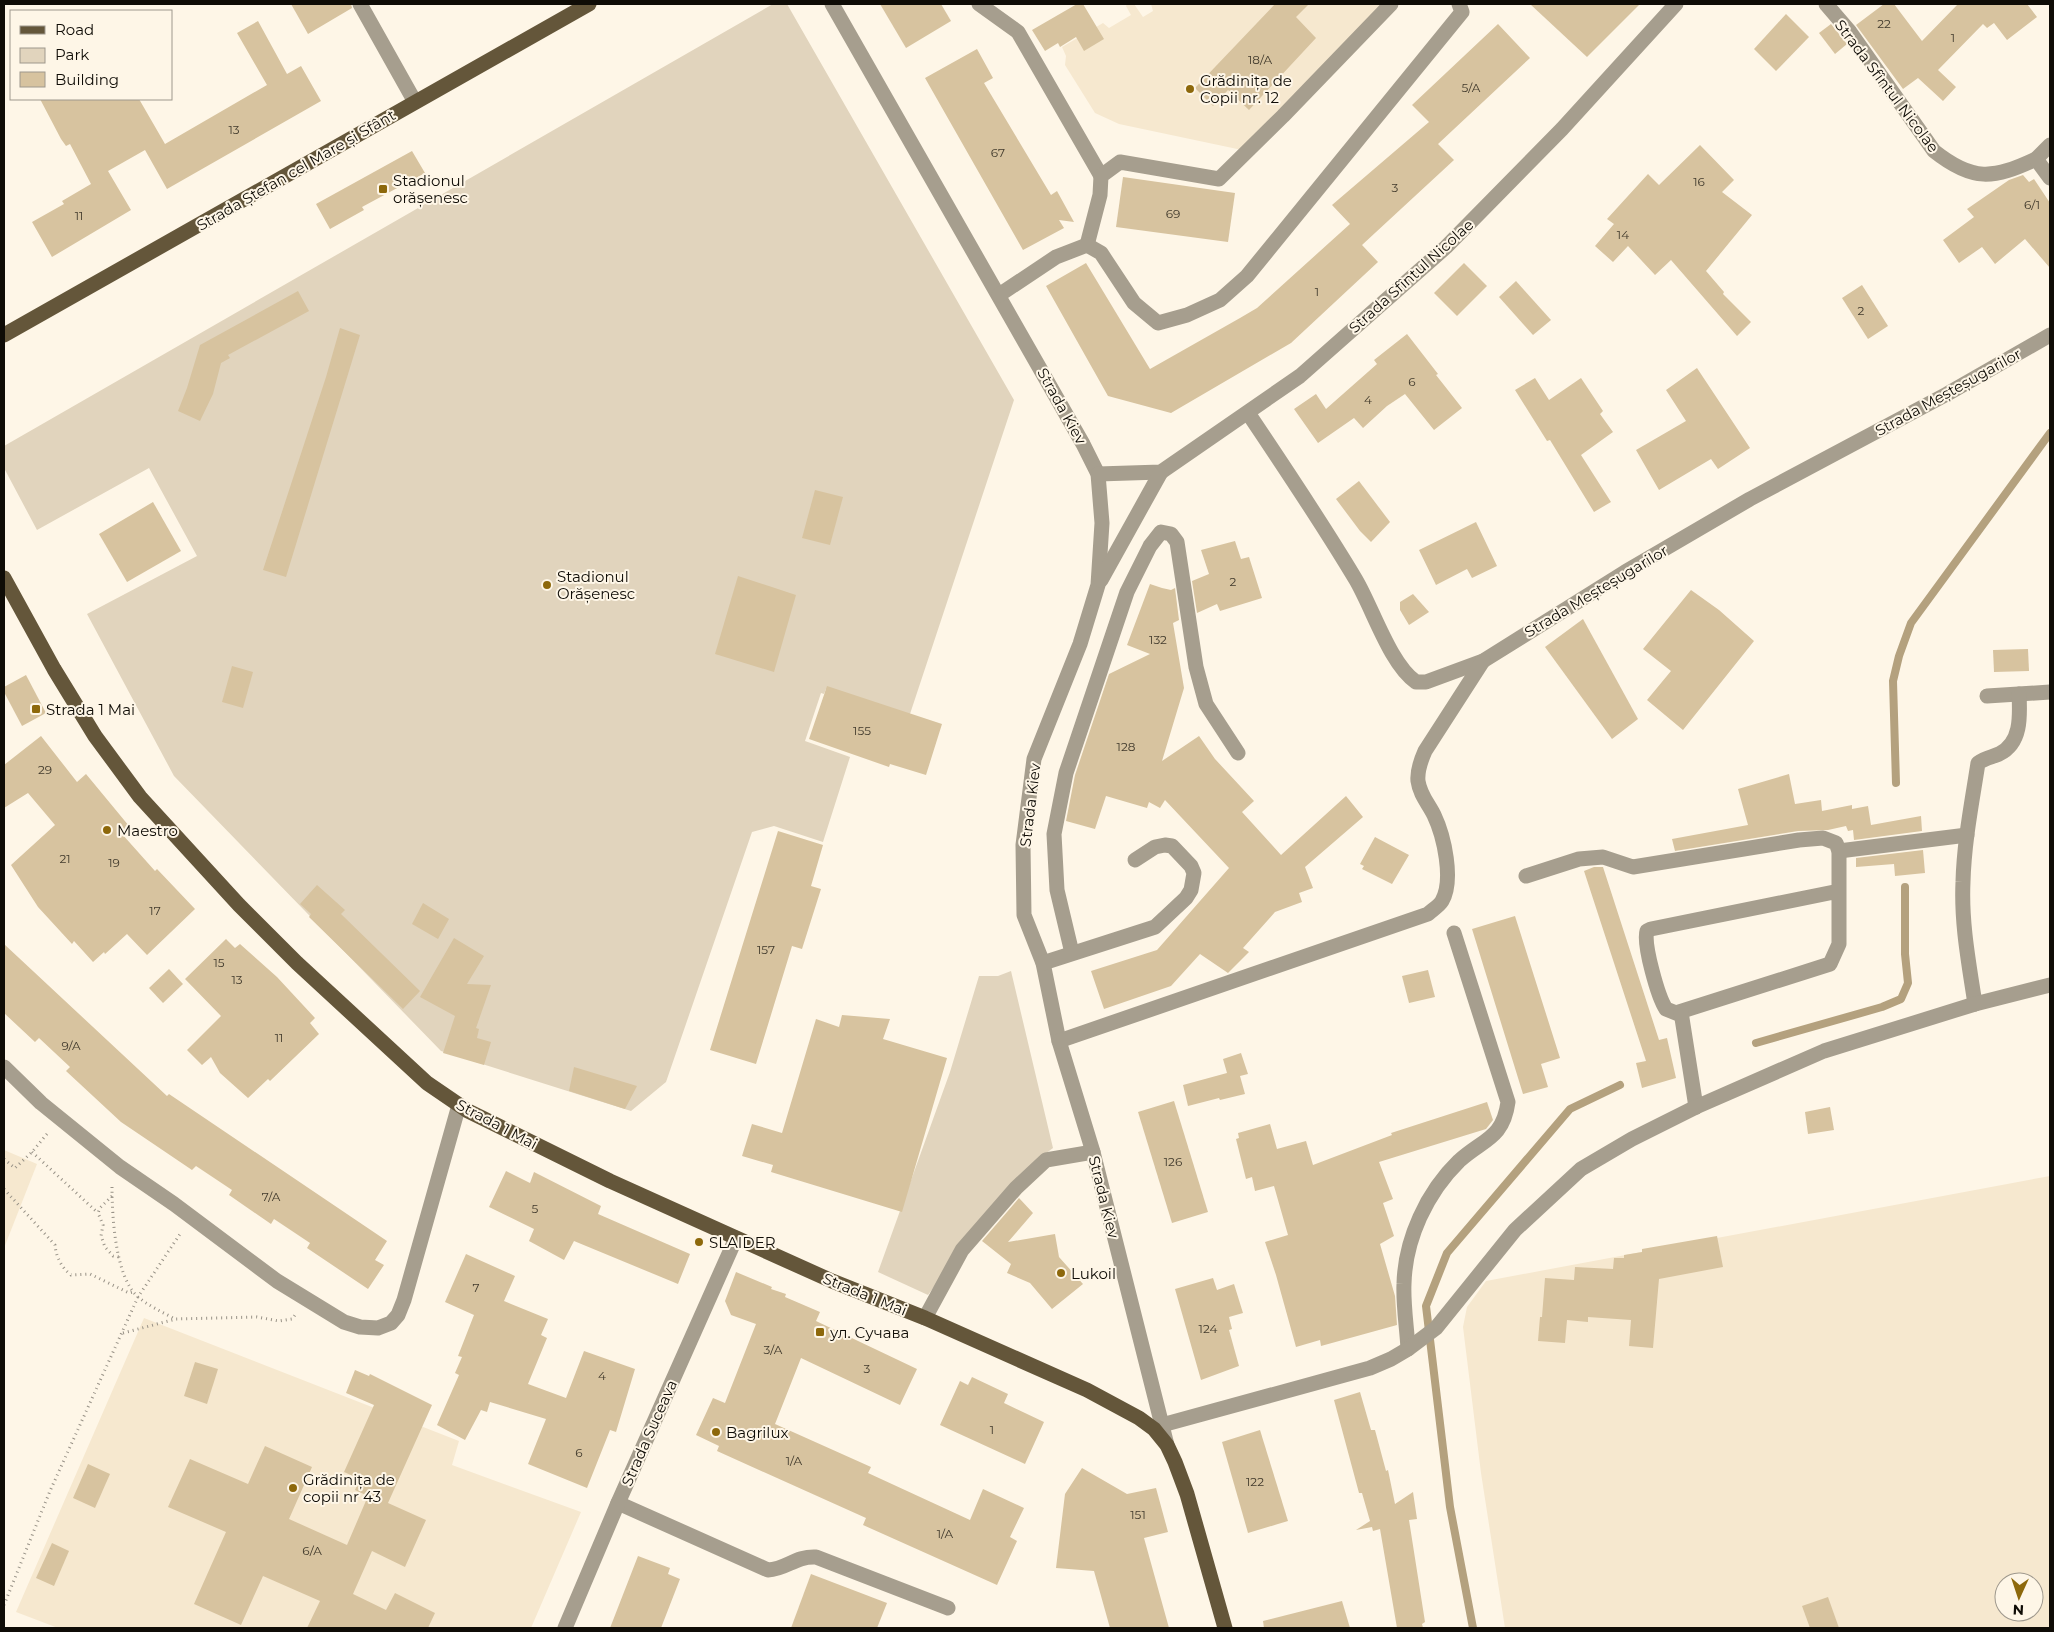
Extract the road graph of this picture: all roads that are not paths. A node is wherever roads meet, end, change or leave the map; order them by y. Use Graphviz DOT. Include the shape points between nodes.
graph roads {
  1 [pos="360,4"];
  2 [pos="589,4"];
  3 [pos="832,4"];
  4 [pos="979,4"];
  5 [pos="1391,4"];
  6 [pos="1459,4"];
  7 [pos="1676,4"];
  8 [pos="1826,4"];
  9 [pos="415,102"];
  10 [pos="2050,145"];
  11 [pos="2036,159"];
  12 [pos="1101,176"];
  13 [pos="2050,178"];
  14 [pos="1087,245"];
  15 [pos="998,295"];
  16 [pos="4,335"];
  17 [pos="2050,335"];
  18 [pos="1248,413"];
  19 [pos="1161,472"];
  20 [pos="1098,474"];
  21 [pos="4,578"];
  22 [pos="1098,585"];
  23 [pos="1482,661"];
  24 [pos="2050,692"];
  25 [pos="2019,694"];
  26 [pos="1987,696"];
  27 [pos="1238,753"];
  28 [pos="1967,835"];
  29 [pos="1839,851"];
  30 [pos="1135,860"];
  31 [pos="1526,876"];
  32 [pos="1838,891"];
  33 [pos="1454,933"];
  34 [pos="1072,953"];
  35 [pos="1043,963"];
  36 [pos="2050,985"];
  37 [pos="1975,1004"];
  38 [pos="1681,1012"];
  39 [pos="1060,1042"];
  40 [pos="4,1067"];
  41 [pos="459,1105"];
  42 [pos="1696,1107"];
  43 [pos="1093,1152"];
  44 [pos="736,1238"];
  45 [pos="925,1318"];
  46 [pos="1414,1346"];
  47 [pos="1162,1425"];
  48 [pos="1167,1445"];
  49 [pos="618,1503"];
  50 [pos="948,1608"];
  51 [pos="564,1628"];
  52 [pos="1224,1628"];
  1 -- 9 [label="street"];
  2 -- 9 [label="main road, Strada Ștefan cel Mare și Sfânt"];
  3 -- 15 [label="street, Strada Kiev"];
  4 -- 12 [label="street" via="1018,32"];
  5 -- 12 [label="street" via="1219,178 1120,162"];
  6 -- 14 [label="street" via="1462,12 1247,276 1220,300 1187,315 1158,322 1134,303 1100,253"];
  7 -- 18 [label="street, Strada Sfîntul Nicolae" via="1562,130 1446,248 1300,376"];
  8 -- 11 [label="street, Strada Sfîntul Nicolae" via="1850,32 1934,152 1970,173 1996,174"];
  9 -- 16 [label="main road, Strada Ștefan cel Mare și Sfânt"];
  10 -- 11 [label="street"];
  11 -- 13 [label="street"];
  12 -- 14 [label="street" via="1100,195"];
  14 -- 15 [label="street" via="1056,257"];
  15 -- 20 [label="street, Strada Kiev"];
  17 -- 23 [label="street, Strada Meșteșugarilor" via="1750,499"];
  18 -- 19 [label="street, Strada Sfîntul Nicolae"];
  18 -- 23 [label="street, Strada Meșteșugarilor" via="1358,583 1398,662 1409,676 1416,682 1426,682"];
  19 -- 20 [label="street"];
  19 -- 22 [label="street"];
  20 -- 22 [label="street, Strada Kiev" via="1102,523"];
  21 -- 41 [label="main road, Strada 1 Mai" via="94,736 140,798 297,962 427,1083"];
  22 -- 35 [label="street, Strada Kiev" via="1080,644 1034,759 1023,846 1024,916"];
  23 -- 39 [label="street" via="1420,764 1418,780 1422,797 1434,814 1447,864 1448,886 1441,902 1428,914"];
  24 -- 25 [label="street"];
  25 -- 26 [label="street"];
  25 -- 28 [label="street" via="2020,725 2015,738 2007,749 1978,763"];
  27 -- 34 [label="street" via="1206,704 1196,667 1177,542 1171,534 1160,532 1127,592 1066,773 1054,834 1057,890"];
  28 -- 29 [label="street"];
  28 -- 37 [label="street" via="1962,881 1963,916"];
  29 -- 31 [label="street" via="1836,843 1823,838 1633,867 1602,857 1579,859"];
  29 -- 32 [label="street"];
  30 -- 34 [label="street" via="1155,847 1172,846 1194,873 1186,898 1155,927"];
  32 -- 38 [label="street" via="1839,944 1830,964"];
  32 -- 38 [label="street" via="1647,931 1646,945 1661,999 1666,1009"];
  33 -- 46 [label="street" via="1508,1102 1502,1125 1448,1174 1416,1226 1404,1286"];
  34 -- 35 [label="street"];
  35 -- 39 [label="street, Strada Kiev"];
  36 -- 37 [label="street"];
  37 -- 42 [label="street" via="1824,1051"];
  38 -- 42 [label="street"];
  39 -- 43 [label="street, Strada Kiev"];
  40 -- 41 [label="street" via="120,1168 277,1281 344,1322 360,1327 378,1328 398,1315"];
  41 -- 44 [label="main road, Strada 1 Mai" via="512,1134"];
  42 -- 46 [label="street" via="1581,1169 1515,1230 1436,1328"];
  43 -- 45 [label="street" via="1046,1160 1016,1188 962,1250"];
  43 -- 47 [label="street, Strada Kiev"];
  44 -- 45 [label="main road, Strada 1 Mai"];
  44 -- 49 [label="street, Strada Suceava"];
  45 -- 48 [label="main road, Strada 1 Mai" via="1106,1400 1154,1429"];
  46 -- 47 [label="street" via="1370,1368"];
  47 -- 48 [label="street, Strada Kiev"];
  48 -- 52 [label="main road, Strada Kiev" via="1187,1494"];
  49 -- 50 [label="street" via="768,1570 778,1569 805,1556 816,1557"];
  49 -- 51 [label="street, Strada Suceava"];
}
